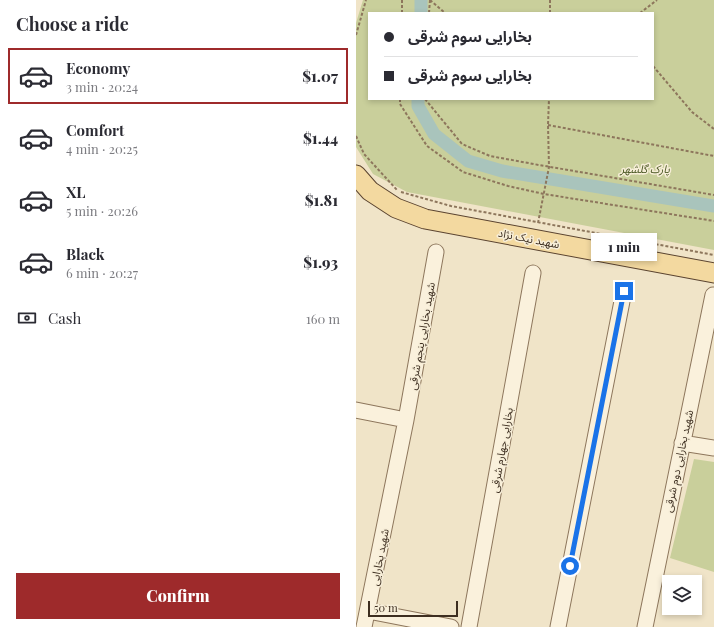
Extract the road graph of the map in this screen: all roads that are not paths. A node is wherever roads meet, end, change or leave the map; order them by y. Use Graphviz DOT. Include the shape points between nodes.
graph roads {
  1 [pos="356,175"];
  2 [pos="436,252"];
  3 [pos="533,273"];
  4 [pos="714,273"];
  5 [pos="624,291"];
  6 [pos="713,295"];
  7 [pos="356,410"];
  8 [pos="406,420"];
  9 [pos="682,443"];
  10 [pos="714,448"];
  11 [pos="368,611"];
  12 [pos="364,627"];
  13 [pos="451,627"];
  14 [pos="469,627"];
  15 [pos="558,627"];
  16 [pos="645,627"];
  1 -- 4 [label="main road, شهید نیک نژاد" via="370,190 396,208 431,220 537,231"];
  2 -- 8 [label="street, شهید بخارایی پنجم شرقی"];
  3 -- 14 [label="street, بخارایی جهارم شرقی"];
  5 -- 15 [label="street"];
  6 -- 9 [label="street, شهید بخارایی دوم شرقی"];
  7 -- 8 [label="street"];
  8 -- 11 [label="street, شهید بخارایی"];
  9 -- 10 [label="street"];
  9 -- 16 [label="street, شهید بخارایی دوم شرقی"];
  11 -- 12 [label="street, شهید بخارایی"];
  11 -- 13 [label="street"];
}
